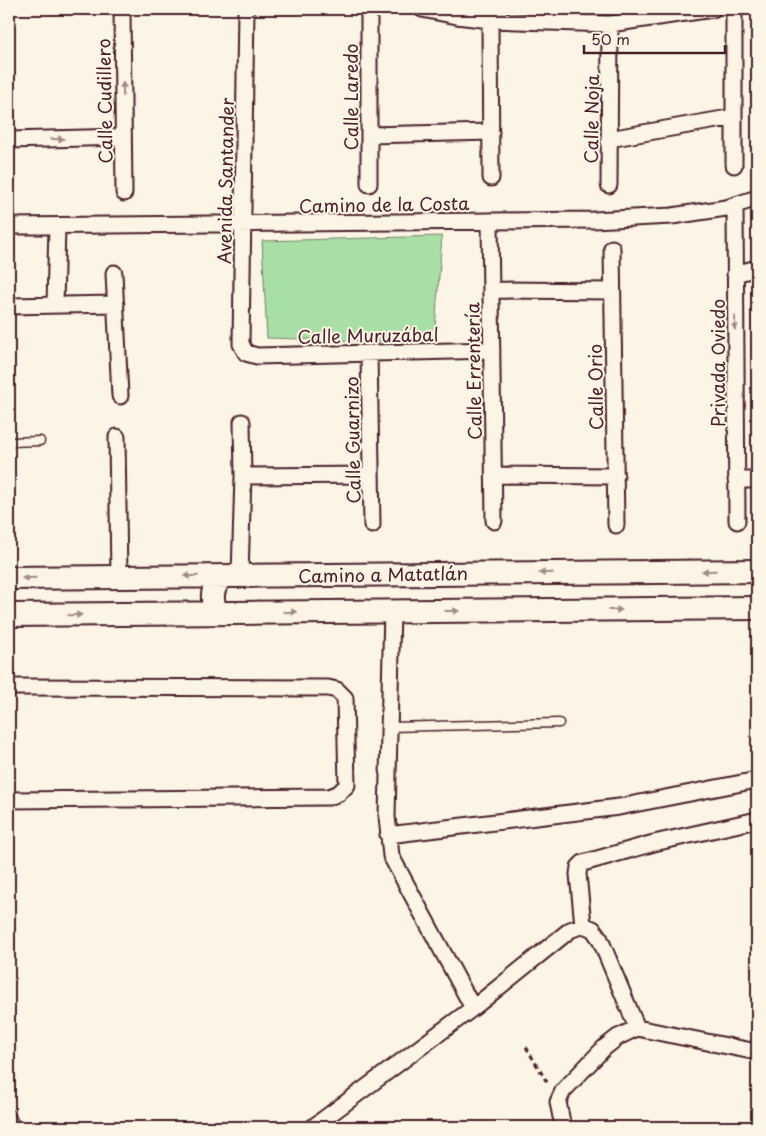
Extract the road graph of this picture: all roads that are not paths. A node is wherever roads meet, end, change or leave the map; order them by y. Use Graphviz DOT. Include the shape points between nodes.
graph roads {
  1 [pos="122,9"];
  2 [pos="246,9"];
  3 [pos="369,9"];
  4 [pos="425,9"];
  5 [pos="713,9"];
  6 [pos="734,9"];
  7 [pos="660,13"];
  8 [pos="490,20"];
  9 [pos="610,24"];
  10 [pos="734,117"];
  11 [pos="491,132"];
  12 [pos="369,135"];
  13 [pos="123,137"];
  14 [pos="609,139"];
  15 [pos="9,140"];
  16 [pos="734,165"];
  17 [pos="491,178"];
  18 [pos="369,184"];
  19 [pos="609,185"];
  20 [pos="124,193"];
  21 [pos="757,198"];
  22 [pos="735,205"];
  23 [pos="490,221"];
  24 [pos="244,224"];
  25 [pos="9,226"];
  26 [pos="57,226"];
  27 [pos="612,248"];
  28 [pos="757,268"];
  29 [pos="114,273"];
  30 [pos="735,274"];
  31 [pos="491,290"];
  32 [pos="612,292"];
  33 [pos="116,304"];
  34 [pos="55,305"];
  35 [pos="9,306"];
  36 [pos="492,350"];
  37 [pos="246,353"];
  38 [pos="369,354"];
  39 [pos="120,396"];
  40 [pos="242,422"];
  41 [pos="117,437"];
  42 [pos="40,441"];
  43 [pos="9,442"];
  44 [pos="371,475"];
  45 [pos="494,475"];
  46 [pos="243,476"];
  47 [pos="616,476"];
  48 [pos="736,480"];
  49 [pos="757,480"];
  50 [pos="494,521"];
  51 [pos="737,521"];
  52 [pos="372,525"];
  53 [pos="616,525"];
  54 [pos="757,571"];
  55 [pos="241,575"];
  56 [pos="118,577"];
  57 [pos="9,578"];
  58 [pos="757,608"];
  59 [pos="392,611"];
  60 [pos="252,612"];
  61 [pos="217,613"];
  62 [pos="9,615"];
  63 [pos="9,687"];
  64 [pos="559,723"];
  65 [pos="390,727"];
  66 [pos="757,780"];
  67 [pos="9,800"];
  68 [pos="757,820"];
  69 [pos="388,834"];
  70 [pos="583,925"];
  71 [pos="473,1008"];
  72 [pos="637,1028"];
  73 [pos="757,1052"];
  74 [pos="9,1113"];
  75 [pos="16,1127"];
  76 [pos="313,1127"];
  77 [pos="563,1127"];
  13 -- 1 [label="street, Calle Cudillero, one-way"];
  2 -- 24 [label="street, Avenida Santander"];
  3 -- 12 [label="street, Calle Laredo"];
  4 -- 8 [label="street"];
  5 -- 7 [label="street"];
  6 -- 10 [label="street"];
  7 -- 9 [label="street"];
  8 -- 9 [label="street"];
  8 -- 11 [label="street"];
  9 -- 14 [label="street, Calle Noja"];
  10 -- 14 [label="street"];
  10 -- 16 [label="street"];
  11 -- 12 [label="street"];
  11 -- 17 [label="street"];
  12 -- 18 [label="street, Calle Laredo"];
  15 -- 13 [label="street, one-way"];
  13 -- 20 [label="street, Calle Cudillero"];
  14 -- 19 [label="street, Calle Noja"];
  21 -- 22 [label="street, Camino de la Costa"];
  22 -- 23 [label="street, Camino de la Costa" via="672,216"];
  22 -- 30 [label="street, Privada Oviedo"];
  23 -- 24 [label="street, Camino de la Costa"];
  23 -- 31 [label="street, Calle Errentería"];
  24 -- 26 [label="street, Camino de la Costa"];
  24 -- 37 [label="street, Avenida Santander" via="241,344"];
  25 -- 26 [label="street, Camino de la Costa"];
  26 -- 34 [label="street"];
  27 -- 32 [label="street, Calle Orio"];
  28 -- 30 [label="street"];
  29 -- 33 [label="street"];
  30 -- 48 [label="street, Privada Oviedo, one-way"];
  31 -- 32 [label="street"];
  31 -- 36 [label="street, Calle Errentería"];
  32 -- 47 [label="street, Calle Orio"];
  33 -- 34 [label="street"];
  33 -- 39 [label="street"];
  34 -- 35 [label="street"];
  36 -- 38 [label="street, Calle Muruzábal"];
  36 -- 45 [label="street, Calle Errentería"];
  37 -- 38 [label="street, Calle Muruzábal" via="257,356"];
  38 -- 44 [label="street, Calle Guarnizo"];
  40 -- 46 [label="street"];
  41 -- 56 [label="street"];
  42 -- 43 [label="lane"];
  44 -- 46 [label="street"];
  44 -- 52 [label="street, Calle Guarnizo"];
  45 -- 47 [label="street"];
  45 -- 50 [label="street, Calle Errentería"];
  46 -- 55 [label="street"];
  47 -- 53 [label="street, Calle Orio"];
  48 -- 49 [label="street"];
  48 -- 51 [label="street, Privada Oviedo"];
  54 -- 55 [label="street, Camino a Matatlán, one-way"];
  55 -- 56 [label="street, Camino a Matatlán, one-way"];
  55 -- 60 [label="street" via="266,582 266,601"];
  55 -- 61 [label="street" via="216,584 212,604"];
  56 -- 57 [label="street, Camino a Matatlán, one-way"];
  59 -- 58 [label="street, Camino a Matatlán, one-way"];
  60 -- 59 [label="street, Camino a Matatlán, one-way"];
  59 -- 65 [label="street"];
  60 -- 61 [label="street, Camino a Matatlán"];
  62 -- 61 [label="street, Camino a Matatlán, one-way"];
  63 -- 67 [label="street" via="337,690 345,698 347,784 339,793 329,797"];
  64 -- 65 [label="lane"];
  65 -- 69 [label="street"];
  66 -- 69 [label="street" via="619,807"];
  68 -- 70 [label="street" via="583,863 578,874"];
  69 -- 71 [label="street" via="391,856"];
  70 -- 71 [label="street" via="570,930"];
  70 -- 72 [label="street" via="593,929 600,939"];
  71 -- 76 [label="street"];
  72 -- 73 [label="street"];
  72 -- 77 [label="street" via="604,1048 563,1091 558,1102"];
  74 -- 75 [label="lane"];
}
